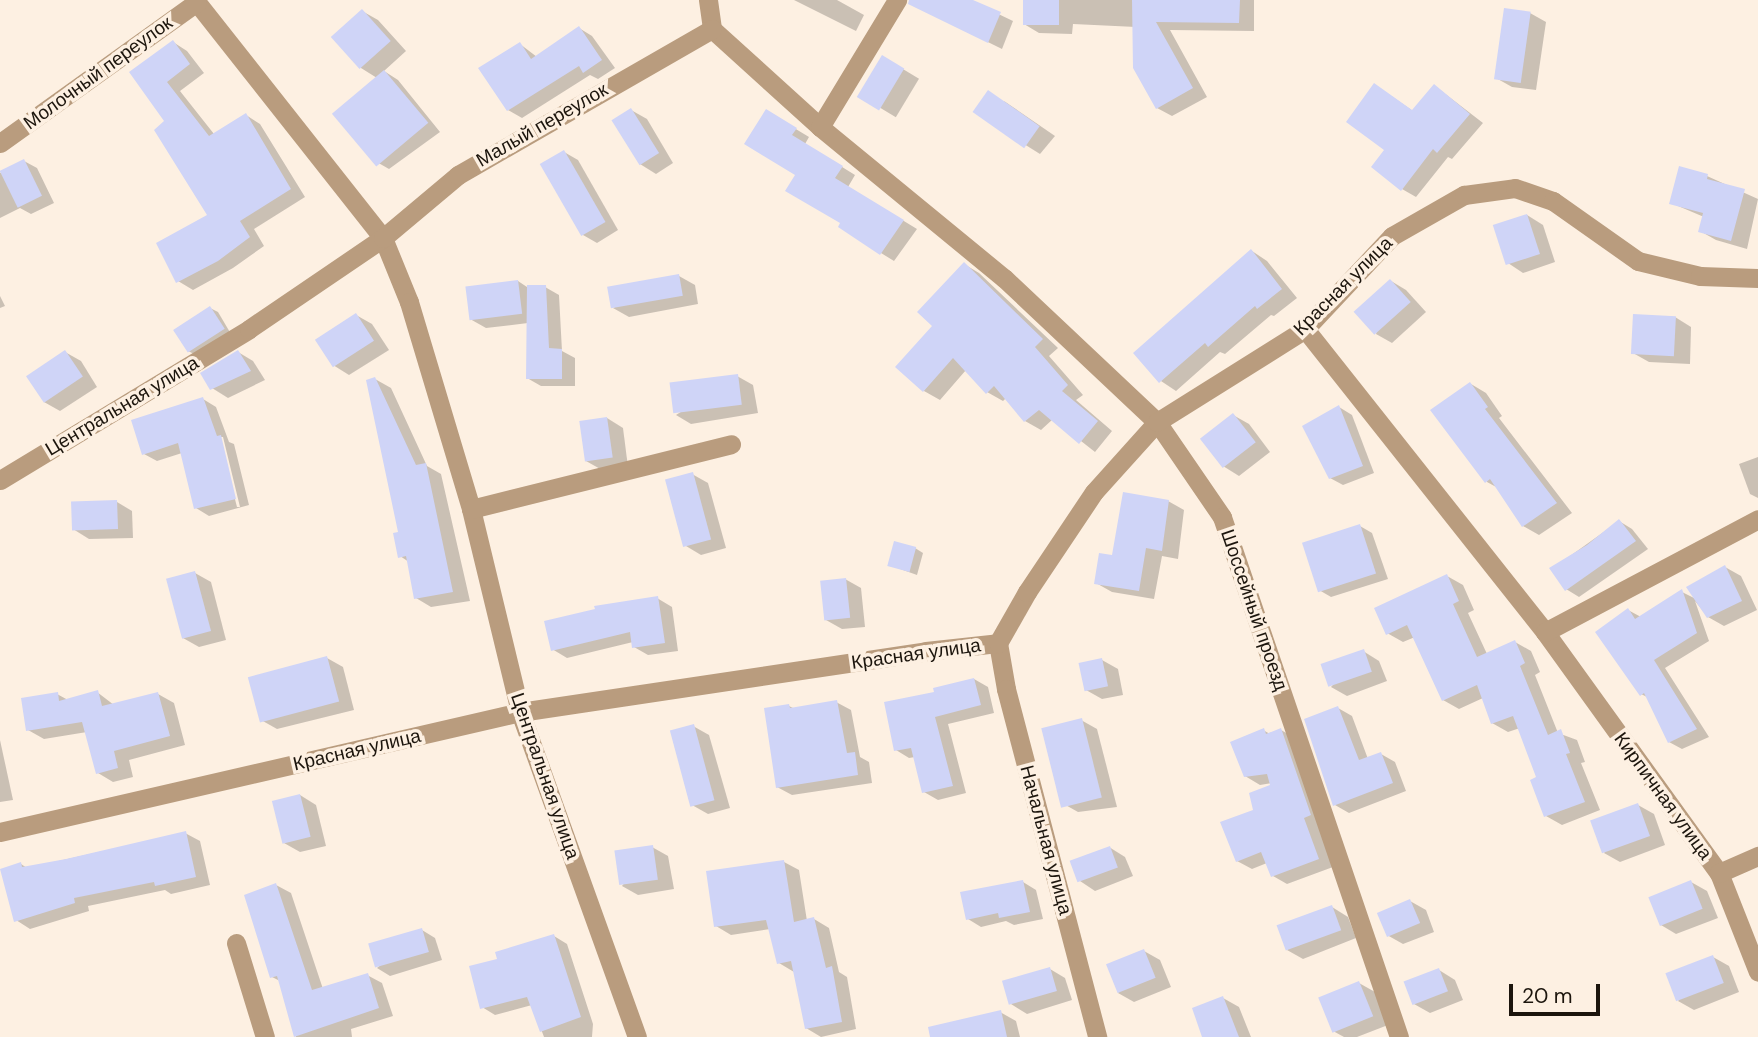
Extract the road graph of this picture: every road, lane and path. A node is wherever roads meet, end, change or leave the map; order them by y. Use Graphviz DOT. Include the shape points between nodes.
graph roads {
  1 [pos="708,0"];
  2 [pos="897,0"];
  3 [pos="196,1"];
  4 [pos="712,29"];
  5 [pos="820,127"];
  6 [pos="0,144"];
  7 [pos="383,238"];
  8 [pos="1758,278"];
  9 [pos="1305,329"];
  10 [pos="1157,422"];
  11 [pos="731,444"];
  12 [pos="0,480"];
  13 [pos="471,509"];
  14 [pos="1758,519"];
  15 [pos="1545,632"];
  16 [pos="998,643"];
  17 [pos="520,712"];
  18 [pos="0,832"];
  19 [pos="1758,856"];
  20 [pos="1718,873"];
  21 [pos="236,943"];
  22 [pos="1758,972"];
  23 [pos="265,1037"];
  24 [pos="637,1037"];
  25 [pos="1097,1037"];
  26 [pos="1399,1037"];
  1 -- 4 [label="street"];
  2 -- 5 [label="street"];
  3 -- 6 [label="street, Молочный переулок"];
  3 -- 7 [label="street, Центральная улица"];
  4 -- 5 [label="street, Шоссейный проезд"];
  4 -- 7 [label="street, Малый переулок" via="458,175"];
  5 -- 10 [label="street, Шоссейный проезд" via="1004,278"];
  7 -- 12 [label="street, Центральная улица" via="249,328"];
  7 -- 13 [label="street, Центральная улица" via="409,302"];
  8 -- 9 [label="street, Красная улица" via="1700,276 1638,261 1553,201 1515,188 1464,195 1392,236"];
  9 -- 10 [label="street, Красная улица"];
  9 -- 15 [label="street, Кирпичная улица"];
  10 -- 16 [label="street, Красная улица" via="1094,492"];
  10 -- 26 [label="street, Шоссейный проезд" via="1222,516"];
  11 -- 13 [label="street"];
  13 -- 17 [label="street, Центральная улица"];
  14 -- 15 [label="street"];
  15 -- 20 [label="street, Кирпичная улица"];
  16 -- 17 [label="street, Красная улица"];
  16 -- 25 [label="street, Начальная улица"];
  17 -- 18 [label="street, Красная улица"];
  17 -- 24 [label="street, Центральная улица"];
  19 -- 20 [label="street"];
  20 -- 22 [label="street, Кирпичная улица"];
  21 -- 23 [label="street"];
}
